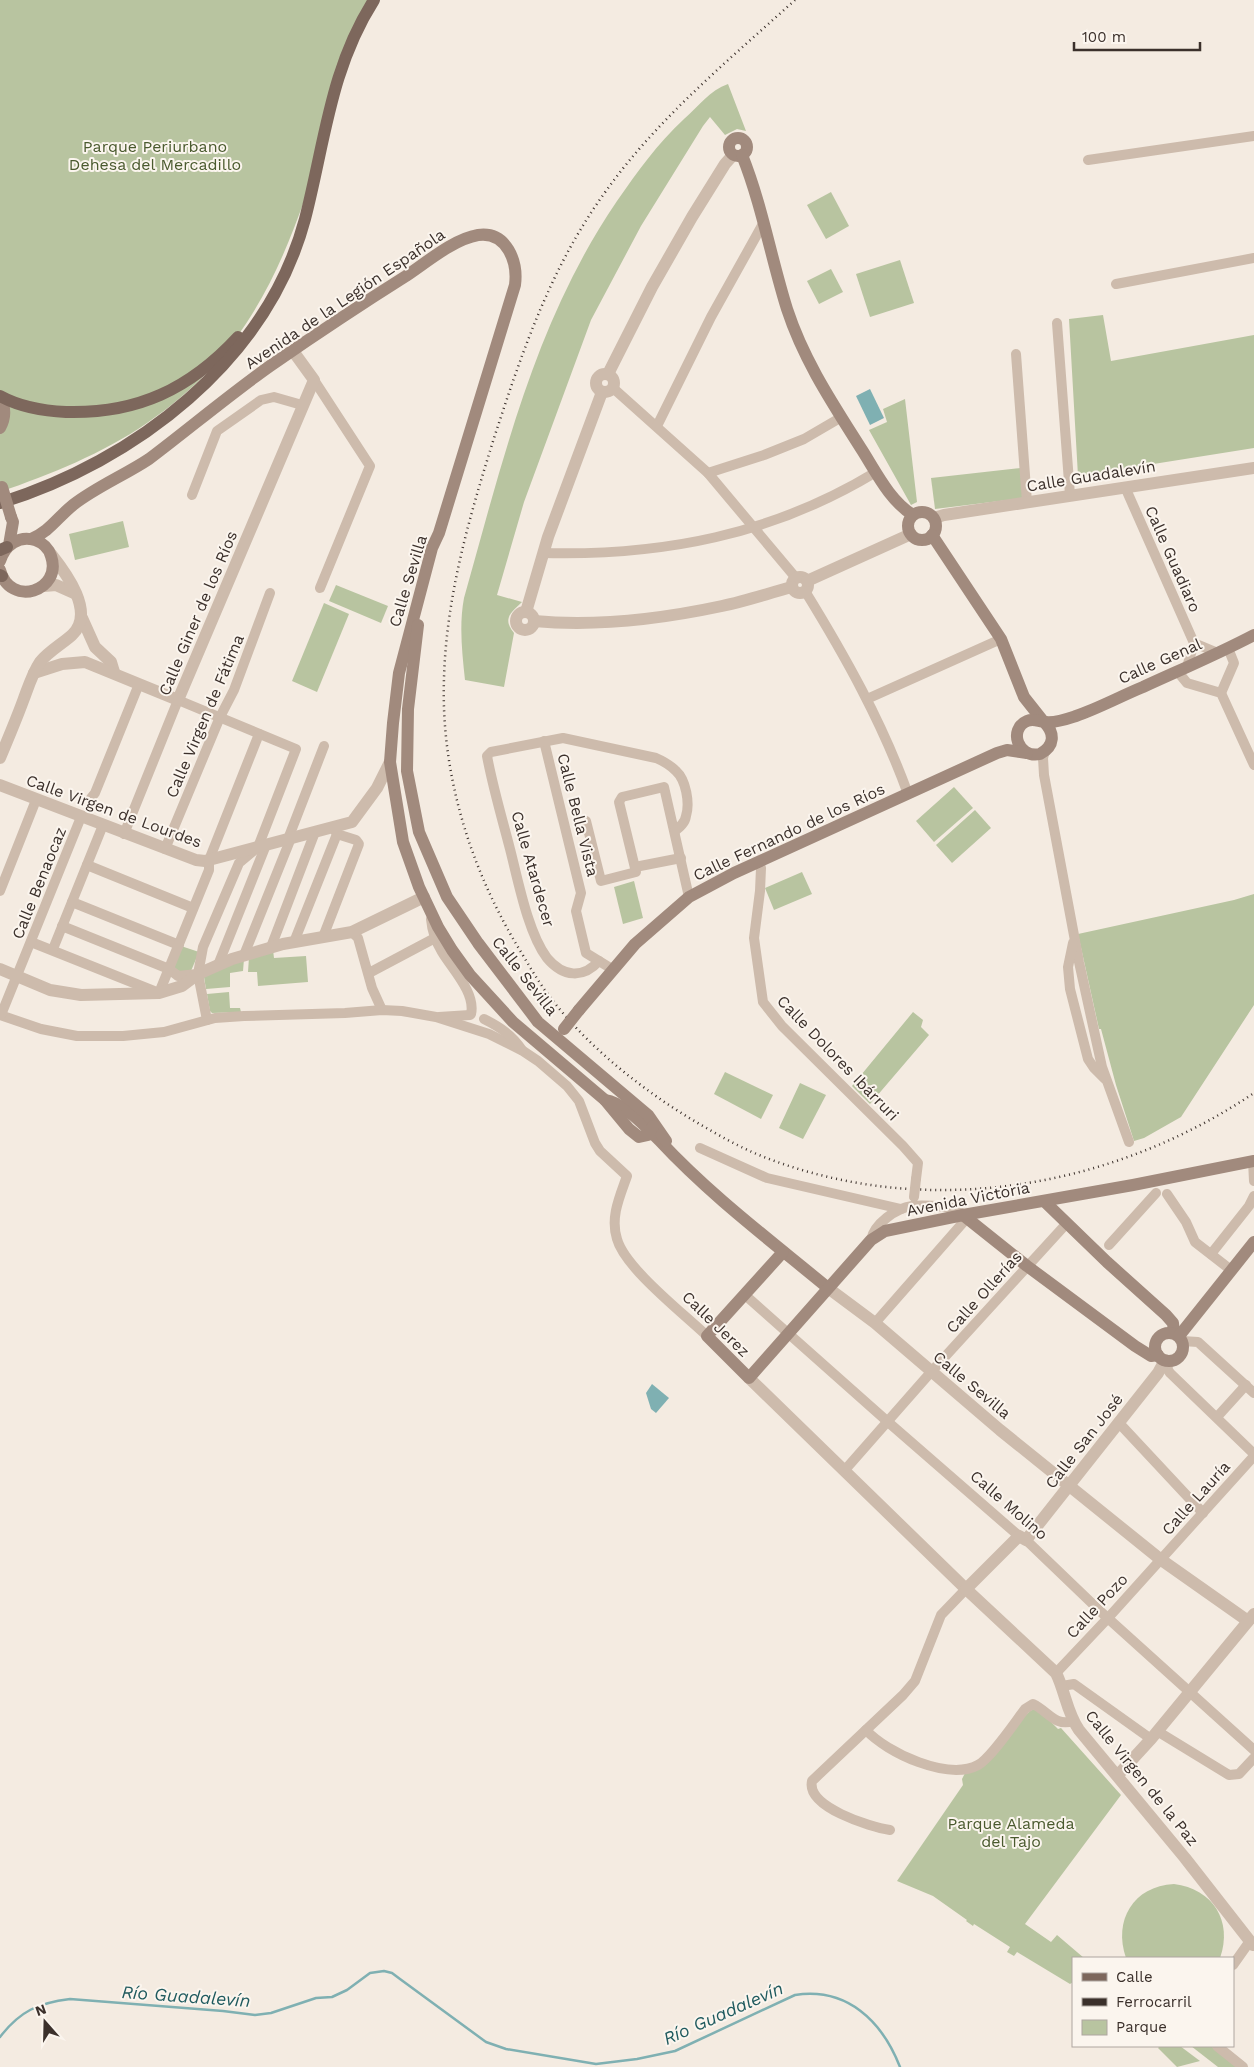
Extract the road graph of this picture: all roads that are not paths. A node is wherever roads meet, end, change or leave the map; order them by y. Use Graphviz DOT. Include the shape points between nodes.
graph roads {
  1 [pos="374,0"];
  2 [pos="1254,136"];
  3 [pos="738,155"];
  4 [pos="1088,160"];
  5 [pos="764,222"];
  6 [pos="1254,258"];
  7 [pos="1116,284"];
  8 [pos="263,312"];
  9 [pos="1057,323"];
  10 [pos="293,351"];
  11 [pos="1016,354"];
  12 [pos="314,380"];
  13 [pos="608,390"];
  14 [pos="0,396"];
  15 [pos="302,405"];
  16 [pos="840,418"];
  17 [pos="657,426"];
  18 [pos="0,428"];
  19 [pos="1254,468"];
  20 [pos="876,472"];
  21 [pos="708,474"];
  22 [pos="1,485"];
  23 [pos="1125,487"];
  24 [pos="192,495"];
  25 [pos="1070,495"];
  26 [pos="1027,502"];
  27 [pos="0,503"];
  28 [pos="913,516"];
  29 [pos="62,518"];
  30 [pos="934,518"];
  31 [pos="12,520"];
  32 [pos="755,527"];
  33 [pos="439,533"];
  34 [pos="911,534"];
  35 [pos="932,535"];
  36 [pos="29,539"];
  37 [pos="5,547"];
  38 [pos="50,553"];
  39 [pos="543,553"];
  40 [pos="0,561"];
  41 [pos="1,574"];
  42 [pos="800,584"];
  43 [pos="44,586"];
  44 [pos="320,588"];
  45 [pos="74,593"];
  46 [pos="270,593"];
  47 [pos="82,618"];
  48 [pos="1254,635"];
  49 [pos="1001,639"];
  50 [pos="1194,643"];
  51 [pos="1223,650"];
  52 [pos="1183,669"];
  53 [pos="114,672"];
  54 [pos="34,673"];
  55 [pos="139,684"];
  56 [pos="1221,693"];
  57 [pos="1024,697"];
  58 [pos="867,699"];
  59 [pos="178,700"];
  60 [pos="1078,715"];
  61 [pos="220,717"];
  62 [pos="1043,722"];
  63 [pos="1019,729"];
  64 [pos="259,734"];
  65 [pos="544,741"];
  66 [pos="324,746"];
  67 [pos="1049,747"];
  68 [pos="997,753"];
  69 [pos="1029,754"];
  70 [pos="0,758"];
  71 [pos="390,762"];
  72 [pos="1254,766"];
  73 [pos="1044,775"];
  74 [pos="392,779"];
  75 [pos="0,785"];
  76 [pos="377,788"];
  77 [pos="410,791"];
  78 [pos="908,794"];
  79 [pos="91,798"];
  80 [pos="36,800"];
  81 [pos="81,818"];
  82 [pos="586,821"];
  83 [pos="103,825"];
  84 [pos="335,831"];
  85 [pos="674,831"];
  86 [pos="315,832"];
  87 [pos="124,834"];
  88 [pos="420,834"];
  89 [pos="290,839"];
  90 [pos="403,842"];
  91 [pos="262,846"];
  92 [pos="165,849"];
  93 [pos="680,858"];
  94 [pos="209,860"];
  95 [pos="431,860"];
  96 [pos="759,862"];
  97 [pos="86,865"];
  98 [pos="412,866"];
  99 [pos="635,868"];
  100 [pos="0,891"];
  101 [pos="690,897"];
  102 [pos="72,902"];
  103 [pos="427,903"];
  104 [pos="193,908"];
  105 [pos="62,926"];
  106 [pos="352,932"];
  107 [pos="323,937"];
  108 [pos="436,938"];
  109 [pos="31,942"];
  110 [pos="294,942"];
  111 [pos="178,945"];
  112 [pos="271,947"];
  113 [pos="53,949"];
  114 [pos="244,955"];
  115 [pos="599,961"];
  116 [pos="218,965"];
  117 [pos="0,969"];
  118 [pos="169,969"];
  119 [pos="612,969"];
  120 [pos="369,973"];
  121 [pos="198,974"];
  122 [pos="18,978"];
  123 [pos="159,993"];
  124 [pos="469,996"];
  125 [pos="382,1010"];
  126 [pos="470,1014"];
  127 [pos="1,1015"];
  128 [pos="457,1015"];
  129 [pos="436,1017"];
  130 [pos="484,1019"];
  131 [pos="207,1020"];
  132 [pos="472,1029"];
  133 [pos="560,1033"];
  134 [pos="523,1050"];
  135 [pos="645,1114"];
  136 [pos="651,1132"];
  137 [pos="1130,1142"];
  138 [pos="700,1148"];
  139 [pos="677,1160"];
  140 [pos="1254,1161"];
  141 [pos="1187,1175"];
  142 [pos="1254,1181"];
  143 [pos="1141,1183"];
  144 [pos="1162,1194"];
  145 [pos="1254,1196"];
  146 [pos="913,1201"];
  147 [pos="1044,1201"];
  148 [pos="901,1210"];
  149 [pos="965,1217"];
  150 [pos="1067,1223"];
  151 [pos="885,1225"];
  152 [pos="1254,1242"];
  153 [pos="1109,1245"];
  154 [pos="783,1252"];
  155 [pos="1211,1254"];
  156 [pos="1027,1266"];
  157 [pos="1231,1270"];
  158 [pos="828,1288"];
  159 [pos="745,1295"];
  160 [pos="875,1323"];
  161 [pos="789,1333"];
  162 [pos="707,1336"];
  163 [pos="1178,1337"];
  164 [pos="1163,1359"];
  165 [pos="931,1372"];
  166 [pos="749,1378"];
  167 [pos="1250,1389"];
  168 [pos="1217,1417"];
  169 [pos="888,1422"];
  170 [pos="1119,1423"];
  171 [pos="1254,1455"];
  172 [pos="844,1471"];
  173 [pos="1070,1486"];
  174 [pos="1203,1512"];
  175 [pos="1023,1538"];
  176 [pos="1160,1559"];
  177 [pos="966,1589"];
  178 [pos="1108,1618"];
  179 [pos="1252,1620"];
  180 [pos="1056,1673"];
  181 [pos="1062,1686"];
  182 [pos="1190,1692"];
  183 [pos="1073,1721"];
  184 [pos="866,1730"];
  185 [pos="1154,1735"];
  186 [pos="1251,1748"];
  187 [pos="1254,1758"];
  188 [pos="1118,1775"];
  189 [pos="890,1830"];
  190 [pos="1252,1944"];
  191 [pos="1234,1964"];
  192 [pos="1218,2047"];
  193 [pos="1244,2067"];
  1 -- 8 [label="main road" via="361,20 331,100 305,221 283,277"];
  2 -- 4 [label="street"];
  3 -- 5 [label="main road" via="756,191"];
  3 -- 13 [label="street" via="725,164 652,287 608,374 601,374 596,382 597,388"];
  5 -- 16 [label="main road" via="798,338"];
  5 -- 17 [label="street" via="711,317"];
  6 -- 7 [label="street"];
  8 -- 14 [label="main road" via="198,375 147,401 117,410 52,412 13,404"];
  8 -- 27 [label="main road" via="231,357 204,386 147,431 88,466"];
  9 -- 25 [label="street"];
  10 -- 12 [label="street"];
  10 -- 29 [label="main road, Avenida de la Legión Española" via="149,459 79,501"];
  10 -- 33 [label="main road, Avenida de la Legión Española" via="461,241 487,235 495,236 505,245 515,265 515,284"];
  11 -- 26 [label="street"];
  12 -- 15 [label="street, Calle Giner de los Ríos"];
  12 -- 44 [label="street" via="370,466"];
  13 -- 17 [label="street"];
  13 -- 39 [label="street" via="596,403"];
  14 -- 18 [label="main road" via="5,410"];
  15 -- 24 [label="street" via="274,397 261,400 217,432"];
  15 -- 59 [label="street, Calle Giner de los Ríos"];
  16 -- 20 [label="main road"];
  16 -- 21 [label="street" via="772,452"];
  17 -- 21 [label="street"];
  19 -- 23 [label="street, Calle Guadalevín"];
  20 -- 28 [label="main road" via="900,505"];
  20 -- 32 [label="street" via="817,504"];
  21 -- 32 [label="street"];
  22 -- 31 [label="main road, bridge"];
  23 -- 25 [label="street, Calle Guadalevín"];
  23 -- 50 [label="street, Calle Guadiaro"];
  25 -- 26 [label="street, Calle Guadalevín"];
  26 -- 30 [label="street, Calle Guadalevín"];
  28 -- 30 [label="main road" via="921,512"];
  28 -- 34 [label="main road" via="909,522"];
  29 -- 36 [label="main road, Avenida de la Legión Española" via="46,532"];
  29 -- 38 [label="main road, Avenida de la Legión Española"];
  30 -- 35 [label="main road" via="936,528"];
  31 -- 36 [label="main road"];
  31 -- 37 [label="main road"];
  32 -- 39 [label="street" via="651,549"];
  32 -- 42 [label="street"];
  33 -- 71 [label="main road, Calle Sevilla" via="432,548 400,673"];
  33 -- 77 [label="main road, Calle Sevilla" via="417,630 408,709 407,771"];
  34 -- 35 [label="main road" via="919,539"];
  34 -- 42 [label="street"];
  35 -- 49 [label="main road"];
  36 -- 37 [label="main road, Avenida de la Legión Española" via="21,539"];
  36 -- 38 [label="main road" via="38,541"];
  37 -- 40 [label="main road"];
  38 -- 43 [label="main road, Avenida de la Legión Española" via="52,571"];
  38 -- 45 [label="street" via="73,585"];
  39 -- 42 [label="street" via="530,617 620,621 659,618 721,606"];
  41 -- 43 [label="main road" via="6,583 20,592"];
  42 -- 58 [label="street"];
  43 -- 45 [label="street" via="56,585"];
  45 -- 47 [label="street"];
  46 -- 61 [label="street, Calle Virgen de Fátima" via="234,690"];
  47 -- 53 [label="street" via="95,647 112,664"];
  47 -- 54 [label="street" via="78,629 44,658"];
  48 -- 51 [label="main road, Calle Genal"];
  49 -- 57 [label="main road"];
  49 -- 58 [label="street"];
  50 -- 51 [label="street"];
  50 -- 52 [label="street"];
  51 -- 52 [label="main road, Calle Genal"];
  51 -- 56 [label="street" via="1234,663"];
  52 -- 56 [label="street" via="1187,683"];
  52 -- 60 [label="main road, Calle Genal"];
  53 -- 54 [label="street" via="79,662"];
  53 -- 55 [label="street"];
  54 -- 70 [label="street"];
  55 -- 59 [label="street"];
  55 -- 79 [label="street"];
  56 -- 72 [label="street"];
  57 -- 62 [label="main road"];
  57 -- 63 [label="main road"];
  58 -- 78 [label="street"];
  59 -- 61 [label="street"];
  59 -- 87 [label="street, Calle Giner de los Ríos"];
  60 -- 62 [label="main road, Calle Genal"];
  60 -- 67 [label="main road, Calle Genal" via="1058,730"];
  61 -- 64 [label="street"];
  61 -- 92 [label="street, Calle Virgen de Fátima"];
  62 -- 63 [label="main road" via="1027,721"];
  62 -- 67 [label="main road" via="1052,735"];
  63 -- 68 [label="main road, Calle Fernando de los Ríos"];
  63 -- 69 [label="main road" via="1018,743"];
  64 -- 91 [label="street" via="296,749"];
  64 -- 94 [label="street"];
  65 -- 85 [label="street" via="563,738 667,763 682,779 687,801 687,815"];
  65 -- 115 [label="street, Calle Bella Vista" via="581,893 576,911 586,953"];
  65 -- 115 [label="street, Calle Atardecer" via="491,752 487,756 518,880 537,940 547,958 561,970 574,974 591,970"];
  66 -- 89 [label="street"];
  67 -- 69 [label="main road"];
  67 -- 73 [label="street" via="1043,758"];
  68 -- 69 [label="main road, Calle Fernando de los Ríos" via="1008,750"];
  68 -- 78 [label="main road, Calle Fernando de los Ríos"];
  69 -- 73 [label="street"];
  71 -- 74 [label="main road, Calle Sevilla"];
  71 -- 76 [label="street, Calle Virgen de Lourdes"];
  73 -- 137 [label="street" via="1073,928 1073,948 1068,967 1070,989 1088,1059 1110,1083"];
  74 -- 76 [label="street"];
  74 -- 77 [label="main road" via="404,783"];
  74 -- 90 [label="main road, Calle Sevilla"];
  75 -- 80 [label="street, Calle Virgen de Lourdes"];
  76 -- 84 [label="street, Calle Virgen de Lourdes" via="352,822"];
  77 -- 88 [label="main road, Calle Sevilla"];
  78 -- 96 [label="main road, Calle Fernando de los Ríos"];
  80 -- 81 [label="street, Calle Virgen de Lourdes"];
  80 -- 100 [label="street"];
  81 -- 83 [label="street, Calle Virgen de Lourdes"];
  81 -- 109 [label="street, Calle Benaocaz"];
  82 -- 99 [label="street" via="601,881 636,872"];
  83 -- 87 [label="street, Calle Virgen de Lourdes"];
  83 -- 97 [label="street"];
  84 -- 86 [label="street, Calle Virgen de Lourdes"];
  84 -- 107 [label="street" via="359,844"];
  84 -- 110 [label="street"];
  85 -- 93 [label="street"];
  85 -- 99 [label="street" via="664,787 622,797 619,802"];
  86 -- 89 [label="street, Calle Virgen de Lourdes"];
  86 -- 112 [label="street"];
  87 -- 92 [label="street, Calle Virgen de Lourdes"];
  88 -- 90 [label="main road" via="417,845 408,846"];
  88 -- 95 [label="main road, Calle Sevilla"];
  89 -- 91 [label="street, Calle Virgen de Lourdes"];
  89 -- 114 [label="street"];
  90 -- 98 [label="main road, Calle Sevilla"];
  91 -- 94 [label="street, Calle Virgen de Lourdes"];
  91 -- 116 [label="street" via="254,876"];
  91 -- 121 [label="street" via="239,863 203,948"];
  92 -- 94 [label="street, Calle Virgen de Lourdes" via="196,860"];
  93 -- 99 [label="street"];
  93 -- 101 [label="street"];
  94 -- 104 [label="street" via="209,870"];
  95 -- 98 [label="main road" via="424,854 416,856 412,859"];
  95 -- 133 [label="main road, Calle Sevilla" via="447,897 527,1009"];
  96 -- 101 [label="main road, Calle Fernando de los Ríos"];
  96 -- 146 [label="street, Calle Dolores Ibárruri, bridge" via="760,891 754,938 763,1002 782,1026 918,1163"];
  97 -- 102 [label="street"];
  97 -- 104 [label="street"];
  98 -- 103 [label="main road, Calle Sevilla"];
  101 -- 119 [label="main road, Calle Fernando de los Ríos" via="635,944"];
  102 -- 105 [label="street"];
  102 -- 111 [label="street"];
  103 -- 106 [label="street"];
  103 -- 108 [label="street"];
  103 -- 136 [label="main road, Calle Sevilla" via="452,950 496,1005 605,1100 634,1133 645,1137"];
  104 -- 111 [label="street"];
  105 -- 113 [label="street"];
  105 -- 118 [label="street"];
  106 -- 107 [label="street"];
  106 -- 120 [label="street" via="358,938"];
  107 -- 110 [label="street"];
  108 -- 120 [label="street"];
  108 -- 124 [label="street"];
  109 -- 113 [label="street"];
  109 -- 122 [label="street, Calle Benaocaz"];
  110 -- 112 [label="street"];
  111 -- 118 [label="street"];
  112 -- 114 [label="street"];
  113 -- 123 [label="street"];
  114 -- 116 [label="street"];
  115 -- 119 [label="street, Calle Bella Vista"];
  116 -- 121 [label="street"];
  117 -- 122 [label="street"];
  118 -- 121 [label="street" via="178,976"];
  118 -- 123 [label="street"];
  119 -- 133 [label="main road, Calle Fernando de los Ríos, bridge"];
  120 -- 125 [label="street"];
  121 -- 123 [label="street" via="182,986"];
  121 -- 131 [label="street"];
  122 -- 123 [label="street" via="50,990 81,995"];
  122 -- 127 [label="street, Calle Benaocaz"];
  124 -- 126 [label="street" via="473,1007"];
  124 -- 128 [label="street" via="467,1006"];
  125 -- 129 [label="street"];
  125 -- 131 [label="street"];
  126 -- 128 [label="street"];
  126 -- 130 [label="street" via="477,1013"];
  126 -- 132 [label="street" via="467,1022"];
  127 -- 131 [label="street" via="41,1029 77,1036 164,1032"];
  128 -- 129 [label="street"];
  129 -- 132 [label="street, Calle Jerez"];
  130 -- 132 [label="street" via="483,1027"];
  130 -- 134 [label="street, Calle Jerez" via="514,1038"];
  132 -- 134 [label="street, Calle Jerez"];
  133 -- 135 [label="main road, Calle Sevilla"];
  134 -- 162 [label="street, Calle Jerez" via="567,1086 579,1101 600,1151 627,1176 615,1220 616,1238 625,1257"];
  135 -- 136 [label="main road" via="652,1123"];
  135 -- 139 [label="main road, Calle Sevilla" via="653,1120"];
  136 -- 139 [label="main road, Calle Sevilla"];
  138 -- 148 [label="street" via="767,1178"];
  139 -- 154 [label="main road, Calle Sevilla"];
  140 -- 141 [label="main road, Avenida Victoria"];
  140 -- 142 [label="street"];
  141 -- 143 [label="main road, Avenida Victoria"];
  141 -- 144 [label="street" via="1166,1186"];
  143 -- 144 [label="street" via="1150,1193"];
  143 -- 147 [label="main road, Avenida Victoria"];
  144 -- 153 [label="street"];
  144 -- 155 [label="street" via="1186,1222 1195,1242"];
  145 -- 155 [label="street"];
  146 -- 148 [label="street"];
  146 -- 149 [label="street" via="956,1208"];
  147 -- 149 [label="main road, Avenida Victoria"];
  147 -- 150 [label="main road"];
  148 -- 151 [label="street"];
  149 -- 151 [label="main road, Avenida Victoria"];
  149 -- 156 [label="main road"];
  149 -- 160 [label="street"];
  150 -- 156 [label="street, Calle Ollerías"];
  150 -- 163 [label="main road" via="1170,1319"];
  151 -- 158 [label="main road, Avenida Victoria"];
  152 -- 157 [label="main road"];
  154 -- 158 [label="main road, Calle Sevilla"];
  154 -- 159 [label="main road"];
  155 -- 157 [label="street"];
  156 -- 164 [label="main road" via="1147,1355"];
  156 -- 165 [label="street, Calle Ollerías"];
  157 -- 163 [label="main road"];
  158 -- 160 [label="street, Calle Sevilla"];
  158 -- 161 [label="main road, Avenida Victoria"];
  159 -- 161 [label="street, Calle Molino"];
  159 -- 162 [label="main road"];
  160 -- 165 [label="street, Calle Sevilla"];
  161 -- 166 [label="main road, Avenida Victoria"];
  161 -- 169 [label="street, Calle Molino"];
  162 -- 166 [label="main road, Calle Jerez"];
  163 -- 164 [label="main road" via="1182,1354 1175,1360"];
  163 -- 164 [label="main road" via="1165,1333 1158,1338 1155,1347"];
  163 -- 167 [label="street" via="1198,1342"];
  164 -- 168 [label="street" via="1170,1373"];
  164 -- 170 [label="street, Calle San José" via="1158,1373"];
  165 -- 169 [label="street, Calle Ollerías"];
  165 -- 173 [label="street, Calle Sevilla"];
  166 -- 172 [label="street, Calle Jerez"];
  167 -- 168 [label="street"];
  168 -- 171 [label="street"];
  169 -- 172 [label="street, Calle Ollerías"];
  169 -- 175 [label="street, Calle Molino"];
  170 -- 173 [label="street, Calle San José"];
  170 -- 174 [label="street"];
  171 -- 174 [label="street, Calle Lauría"];
  172 -- 177 [label="street, Calle Jerez"];
  173 -- 175 [label="street, Calle San José"];
  173 -- 176 [label="street, Calle Sevilla"];
  174 -- 176 [label="street, Calle Lauría"];
  175 -- 177 [label="street, Calle San José"];
  175 -- 178 [label="street, Calle Molino"];
  176 -- 178 [label="street, Calle Pozo"];
  176 -- 179 [label="street, Calle Sevilla"];
  177 -- 180 [label="street, Calle Virgen de la Paz"];
  177 -- 184 [label="street" via="937,1622 915,1680"];
  178 -- 180 [label="street, Calle Pozo"];
  178 -- 182 [label="street, Calle Molino"];
  179 -- 182 [label="street"];
  180 -- 181 [label="street, Calle Virgen de la Paz"];
  181 -- 183 [label="street, Calle Virgen de la Paz"];
  181 -- 185 [label="street" via="1074,1684"];
  182 -- 185 [label="street"];
  182 -- 186 [label="street, Calle Molino"];
  183 -- 184 [label="street" via="1054,1720 1033,1704 1025,1709 980,1764 961,1769 930,1766 912,1759 889,1748"];
  183 -- 188 [label="street, Calle Virgen de la Paz"];
  184 -- 189 [label="street" via="816,1777 810,1788 837,1812 874,1828"];
  185 -- 187 [label="street" via="1231,1776 1239,1774"];
  185 -- 188 [label="street"];
  188 -- 190 [label="street, Calle Virgen de la Paz"];
  190 -- 191 [label="street"];
  192 -- 193 [label="street"];
}
